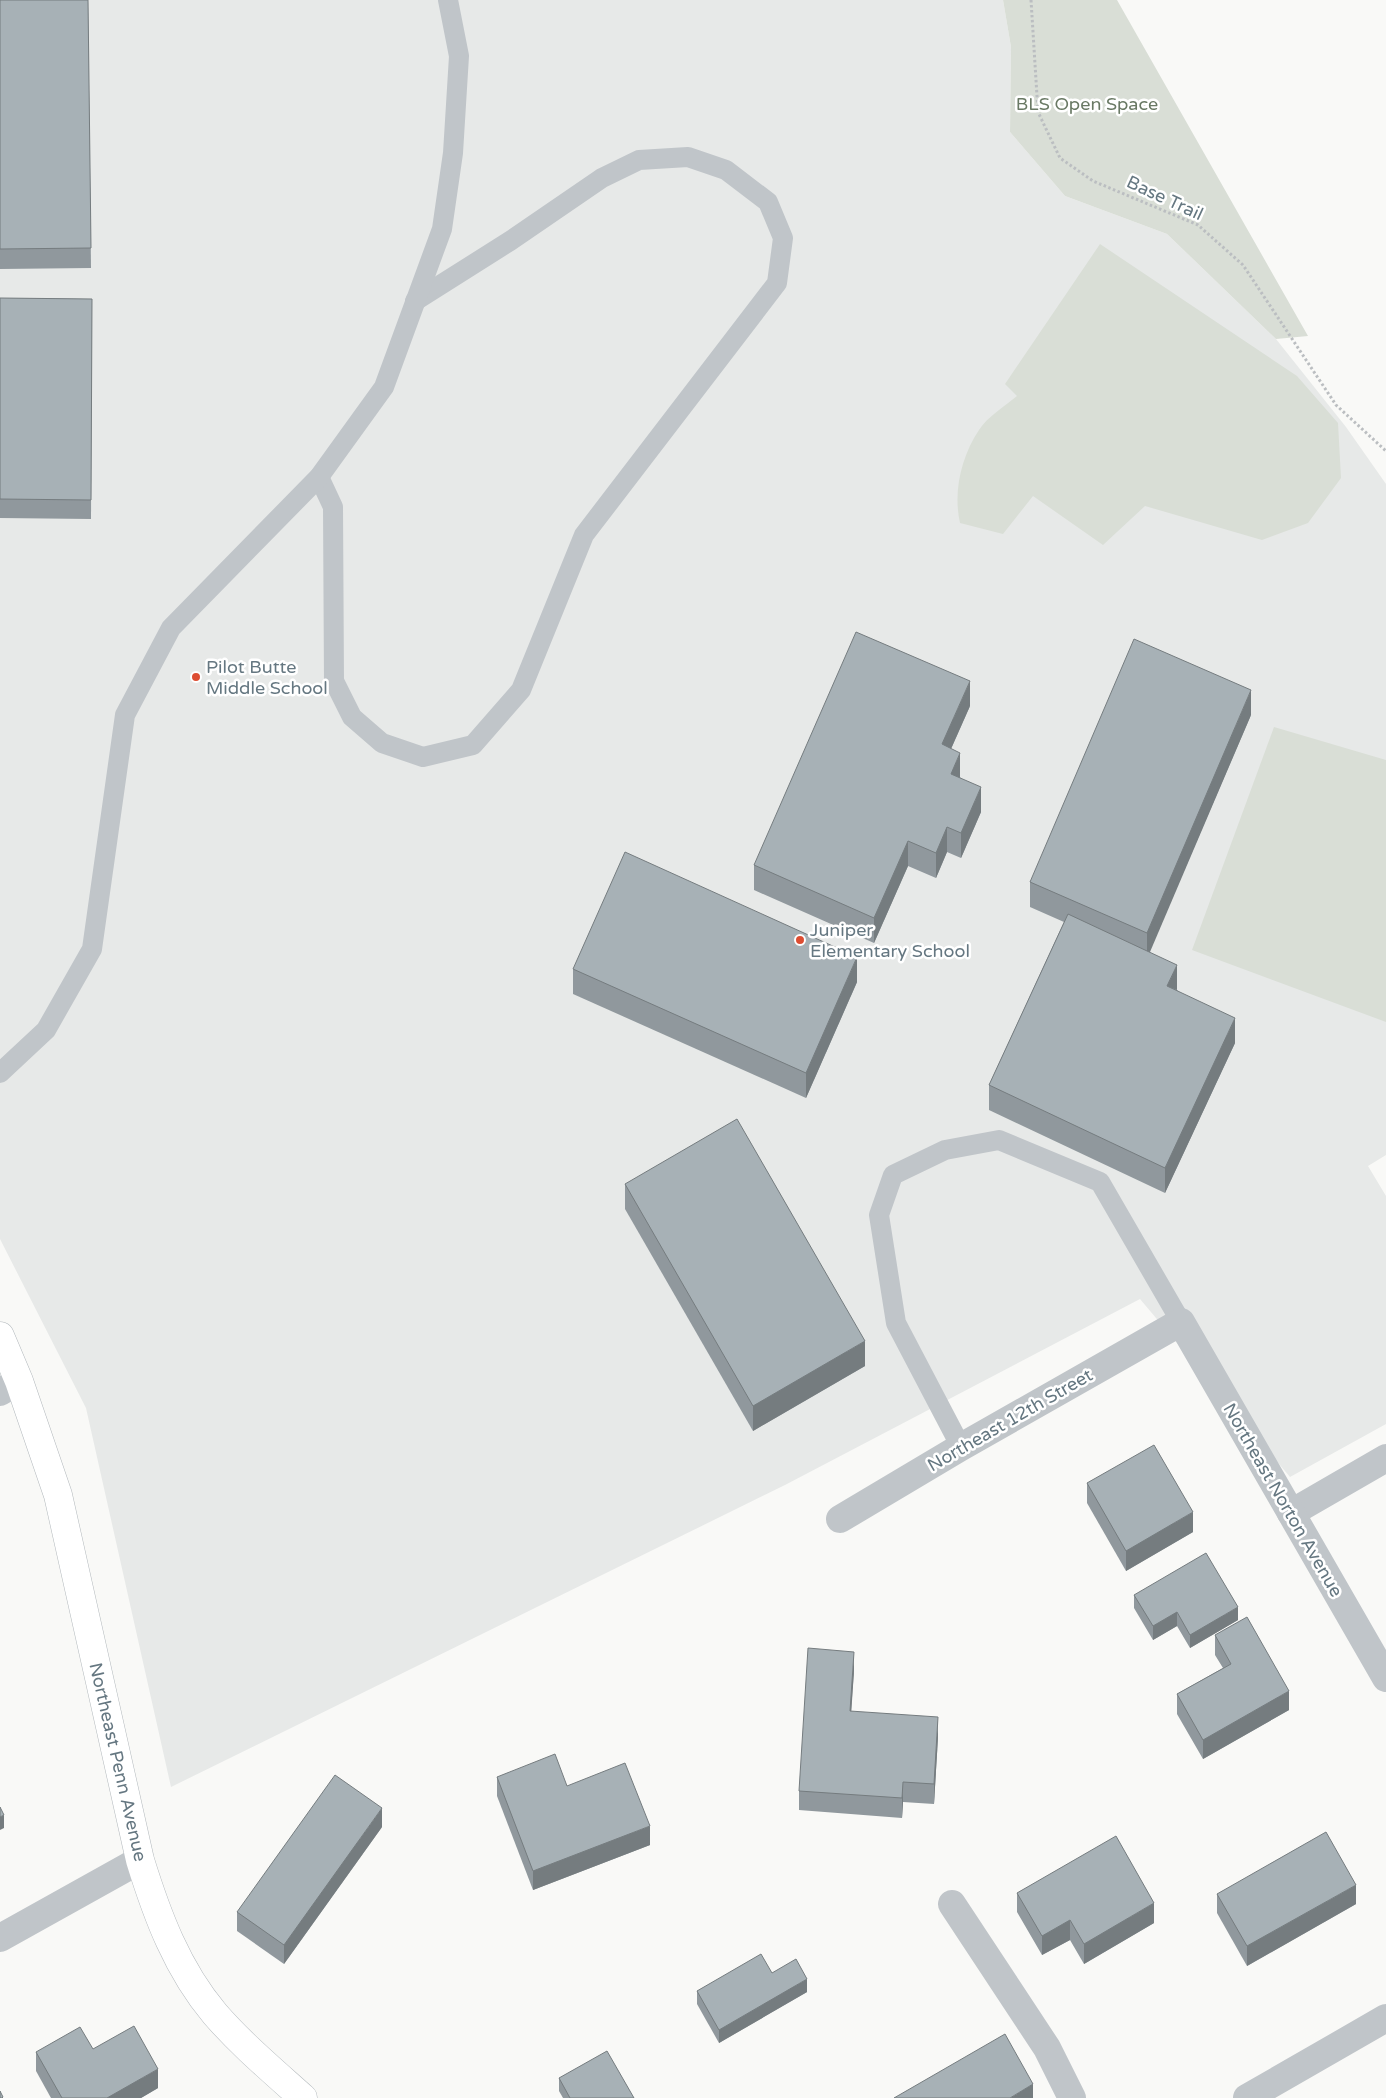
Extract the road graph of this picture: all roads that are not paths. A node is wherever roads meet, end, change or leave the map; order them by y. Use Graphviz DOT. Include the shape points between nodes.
graph roads {
  1 [pos="448,0"];
  2 [pos="415,302"];
  3 [pos="319,477"];
  4 [pos="0,1073"];
  5 [pos="1181,1322"];
  6 [pos="0,1336"];
  7 [pos="10,1386"];
  8 [pos="961,1446"];
  9 [pos="1386,1458"];
  10 [pos="1291,1513"];
  11 [pos="840,1520"];
  12 [pos="1386,1678"];
  13 [pos="140,1860"];
  14 [pos="952,1904"];
  15 [pos="0,1938"];
  16 [pos="1386,2018"];
  17 [pos="304,2098"];
  18 [pos="1072,2098"];
  19 [pos="1247,2098"];
  1 -- 2 [label="lane" via="459,56 453,153 442,229"];
  2 -- 3 [label="lane" via="384,387"];
  2 -- 3 [label="lane" via="602,178 639,160 688,157 726,170 768,202 783,238 777,283 584,535 521,690 473,746 423,757 382,743 352,717 334,681 333,507"];
  3 -- 4 [label="lane" via="171,628 166,637 125,715 92,949 46,1030"];
  5 -- 8 [label="street, Northeast 12th Street"];
  5 -- 8 [label="lane" via="1100,1182 999,1140 945,1150 894,1175 879,1215 896,1323"];
  5 -- 10 [label="street, Northeast Norton Avenue"];
  6 -- 7 [label="main road, Northeast Penn Avenue"];
  7 -- 13 [label="main road, Northeast Penn Avenue" via="58,1495"];
  8 -- 11 [label="street, Northeast 12th Street"];
  9 -- 10 [label="street"];
  10 -- 12 [label="street, Northeast Norton Avenue"];
  13 -- 15 [label="street"];
  13 -- 17 [label="main road, Northeast Penn Avenue" via="158,1916 180,1963 214,2013"];
  14 -- 18 [label="street" via="1047,2048"];
  16 -- 19 [label="street"];
}
